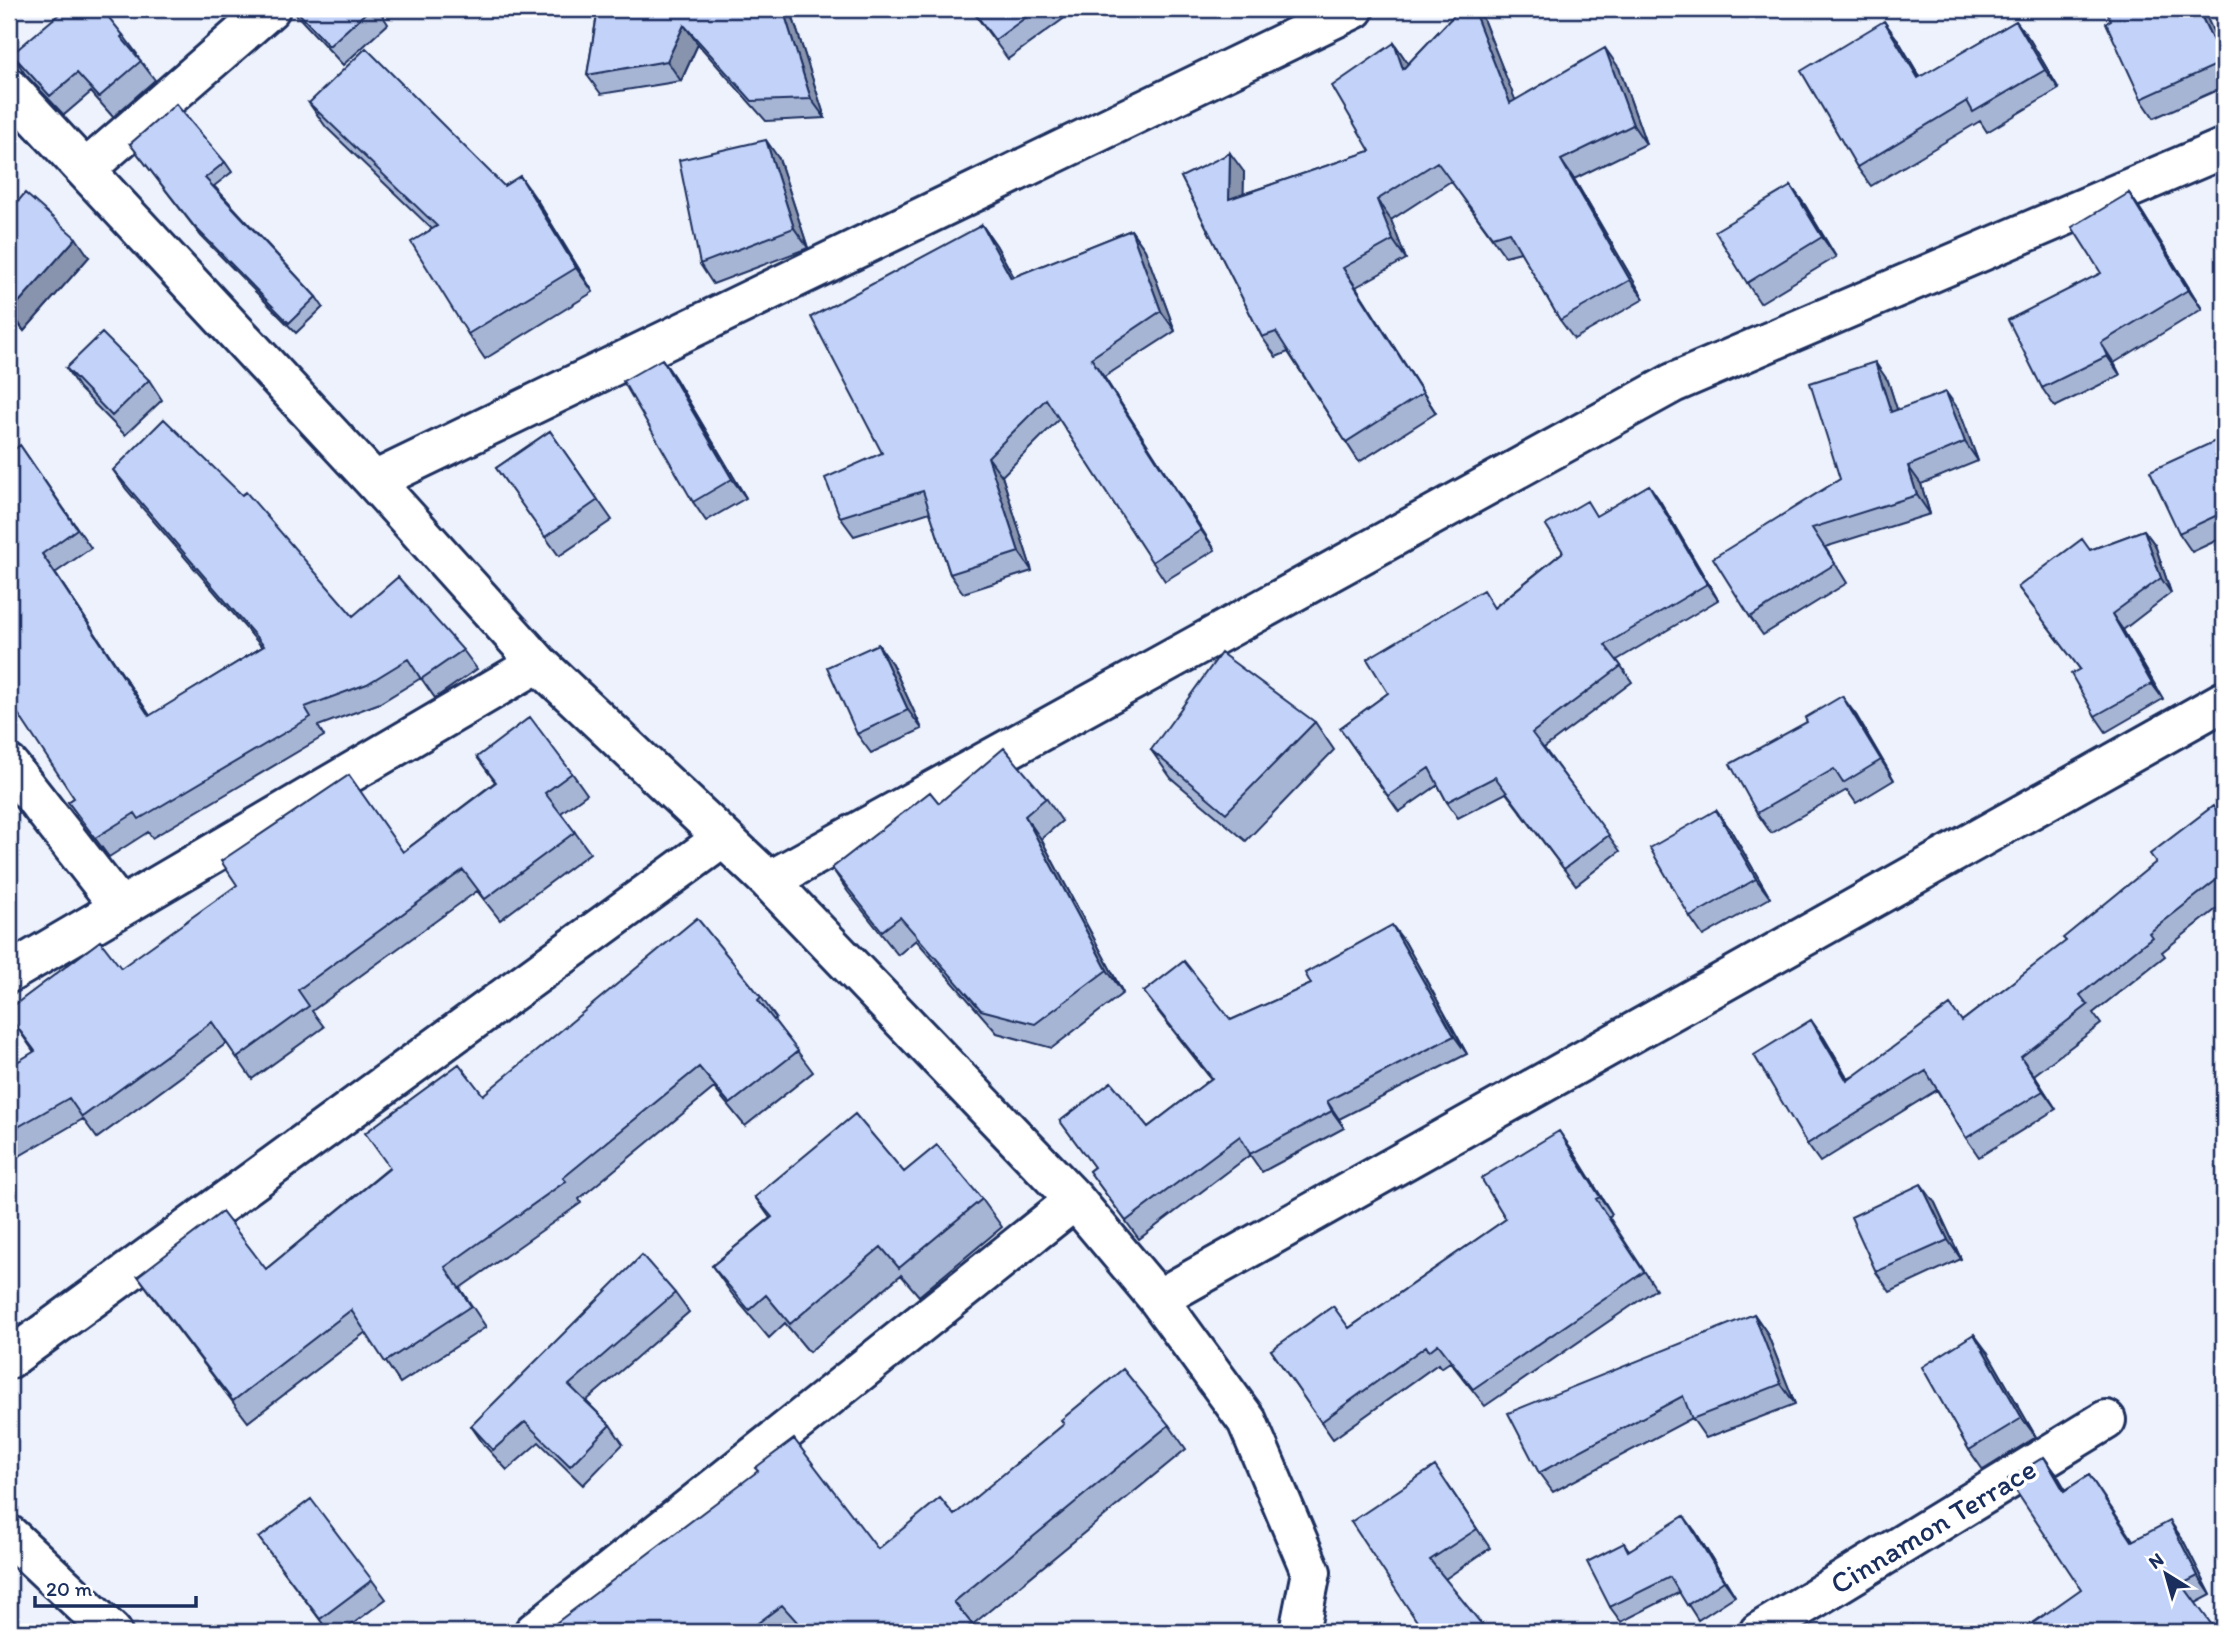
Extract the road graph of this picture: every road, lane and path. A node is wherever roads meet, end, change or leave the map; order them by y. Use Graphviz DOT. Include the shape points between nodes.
graph roads {
  1 [pos="270,9"];
  2 [pos="1354,9"];
  3 [pos="9,88"];
  4 [pos="2224,148"];
  5 [pos="86,169"];
  6 [pos="374,481"];
  7 [pos="538,663"];
  8 [pos="2224,701"];
  9 [pos="9,765"];
  10 [pos="723,838"];
  11 [pos="769,881"];
  12 [pos="120,907"];
  13 [pos="9,973"];
  14 [pos="1075,1200"];
  15 [pos="1157,1299"];
  16 [pos="9,1359"];
  17 [pos="2106,1420"];
  18 [pos="9,1535"];
  19 [pos="112,1632"];
  20 [pos="534,1632"];
  21 [pos="1299,1632"];
  22 [pos="1759,1632"];
  1 -- 5 [label="street"];
  2 -- 6 [label="street"];
  3 -- 5 [label="street"];
  4 -- 11 [label="street" via="1672,383"];
  5 -- 6 [label="street"];
  6 -- 7 [label="street"];
  7 -- 10 [label="street"];
  7 -- 12 [label="street"];
  8 -- 15 [label="street"];
  9 -- 12 [label="street"];
  10 -- 11 [label="street"];
  10 -- 16 [label="street"];
  11 -- 14 [label="street"];
  12 -- 13 [label="street"];
  14 -- 15 [label="street"];
  14 -- 20 [label="street"];
  15 -- 21 [label="street" via="1247,1420 1311,1572"];
  17 -- 22 [label="street, Cinnamon Terrace"];
  18 -- 19 [label="street"];
}
